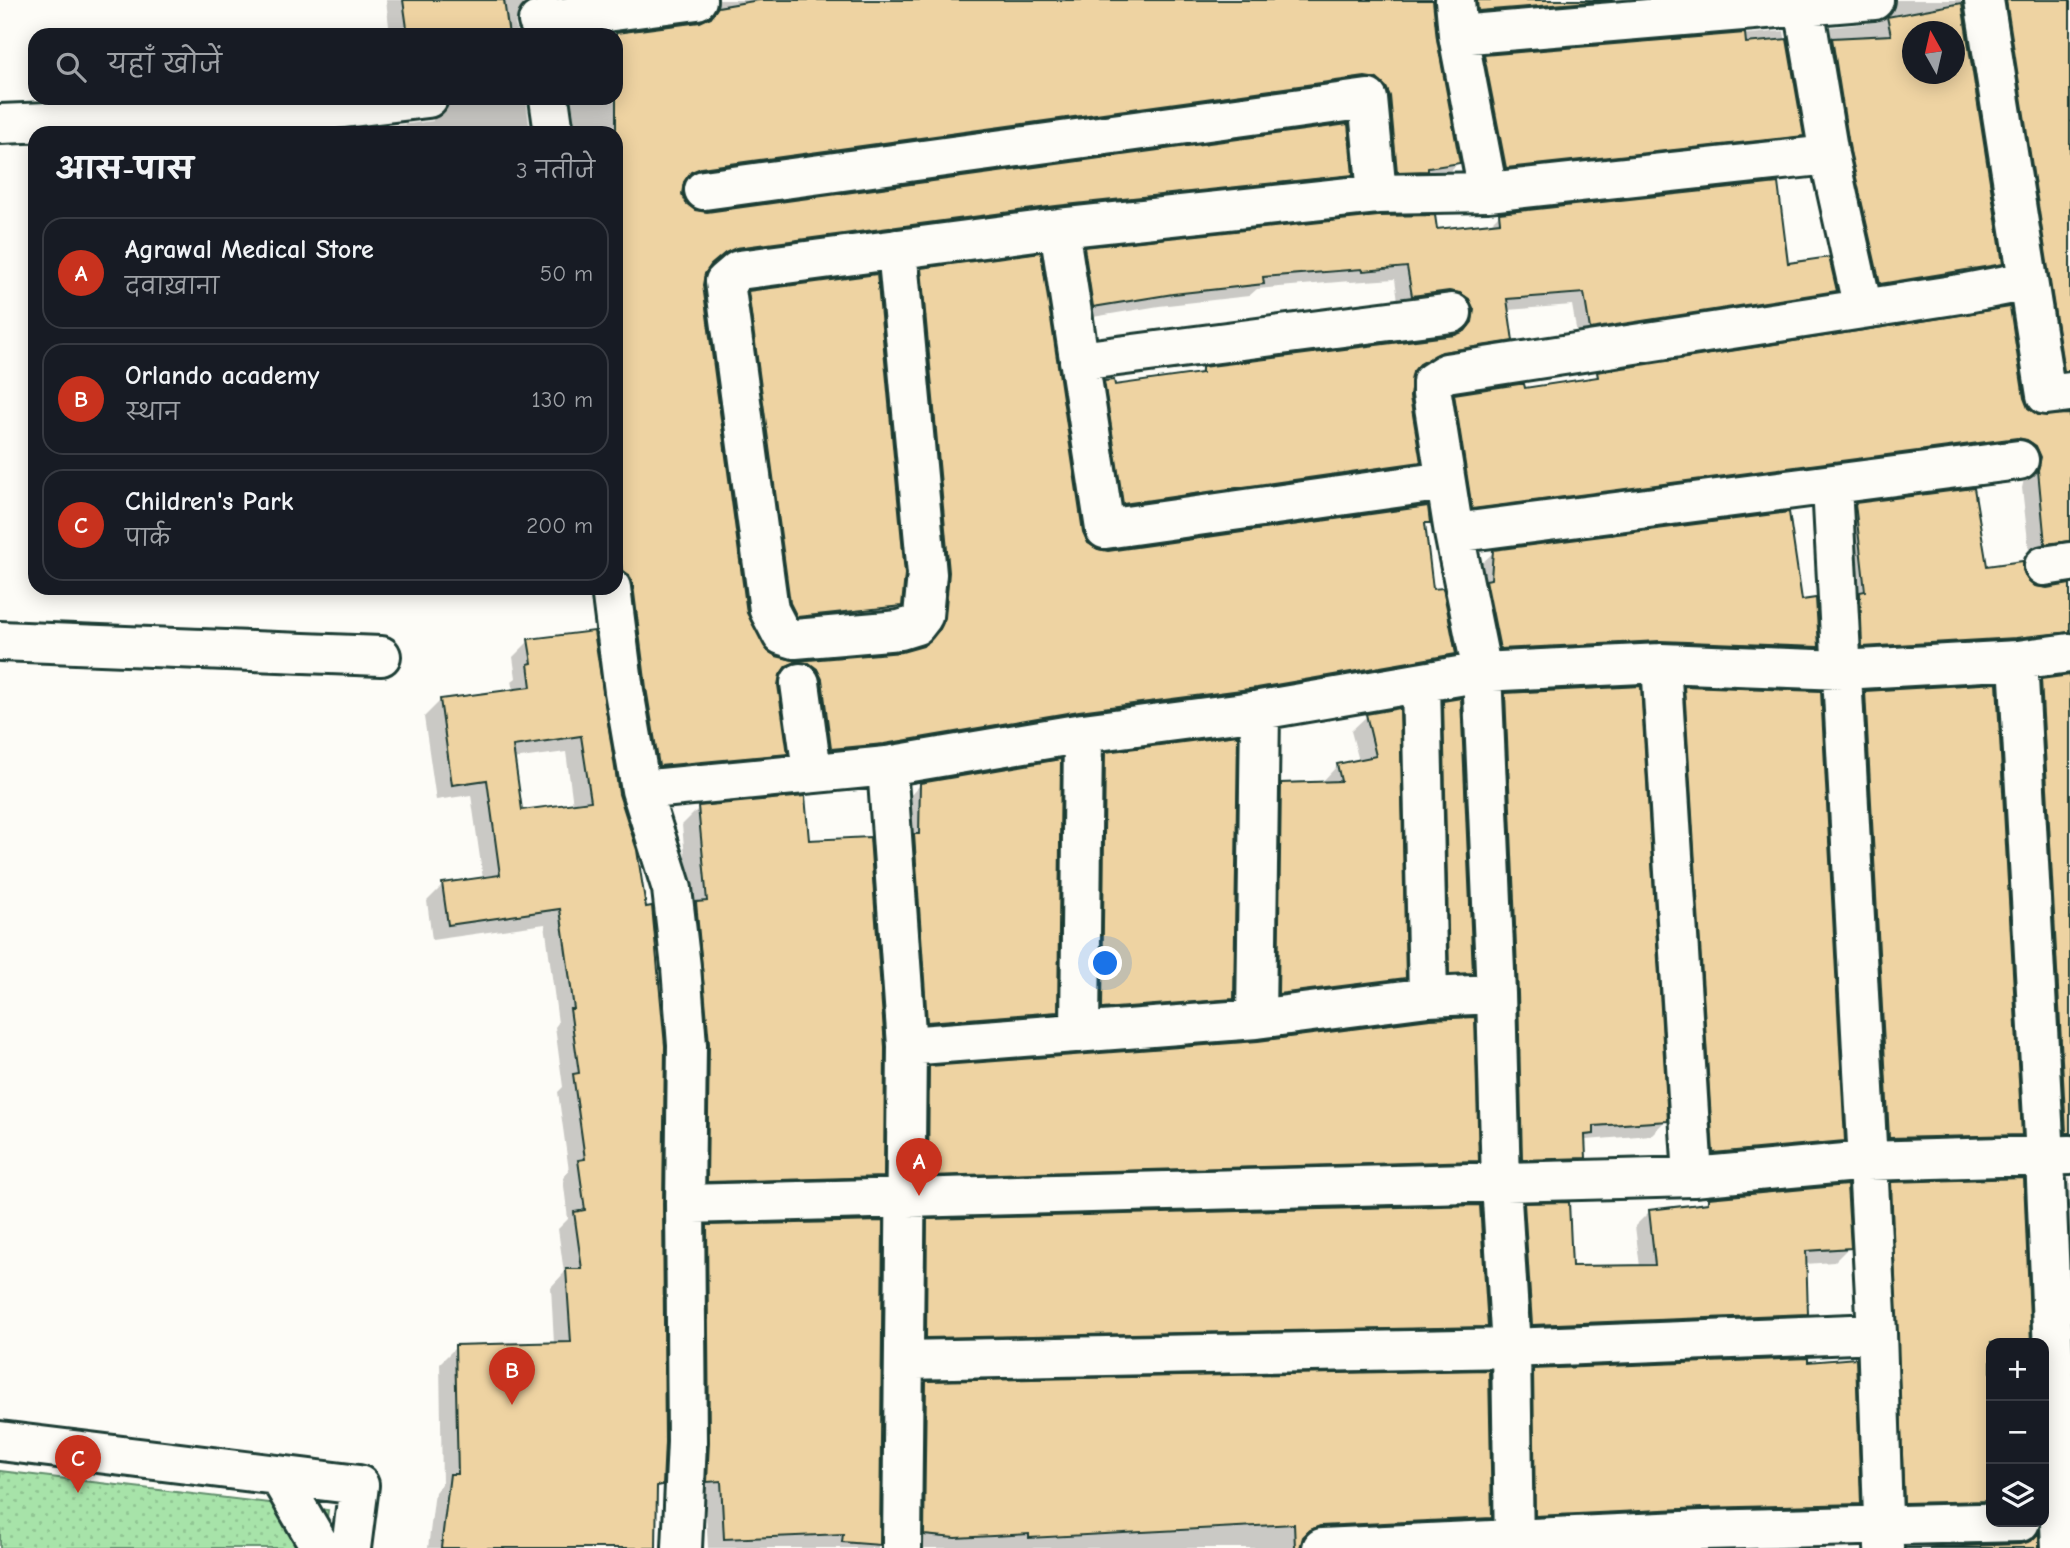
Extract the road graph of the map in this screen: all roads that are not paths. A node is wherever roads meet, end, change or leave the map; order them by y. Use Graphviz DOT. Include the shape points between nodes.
graph roads {
  1 [pos="697,0"];
  2 [pos="1874,0"];
  3 [pos="1984,0"];
  4 [pos="1803,4"];
  5 [pos="1456,18"];
  6 [pos="537,19"];
  7 [pos="369,105"];
  8 [pos="550,105"];
  9 [pos="0,124"];
  10 [pos="553,126"];
  11 [pos="1829,155"];
  12 [pos="705,190"];
  13 [pos="1488,192"];
  14 [pos="1377,194"];
  15 [pos="1059,228"];
  16 [pos="897,250"];
  17 [pos="2028,281"];
  18 [pos="1863,309"];
  19 [pos="1452,313"];
  20 [pos="1079,361"];
  21 [pos="2070,392"];
  22 [pos="2019,460"];
  23 [pos="1445,481"];
  24 [pos="1832,486"];
  25 [pos="1454,533"];
  26 [pos="612,595"];
  27 [pos="0,641"];
  28 [pos="2070,653"];
  29 [pos="381,656"];
  30 [pos="2018,660"];
  31 [pos="1661,663"];
  32 [pos="1842,670"];
  33 [pos="1482,672"];
  34 [pos="800,683"];
  35 [pos="1421,683"];
  36 [pos="1260,710"];
  37 [pos="1083,733"];
  38 [pos="887,765"];
  39 [pos="812,771"];
  40 [pos="641,790"];
  41 [pos="1496,993"];
  42 [pos="1428,997"];
  43 [pos="1256,1019"];
  44 [pos="1080,1033"];
  45 [pos="907,1045"];
  46 [pos="2057,1156"];
  47 [pos="1867,1161"];
  48 [pos="1693,1177"];
  49 [pos="1501,1184"];
  50 [pos="906,1197"];
  51 [pos="685,1204"];
  52 [pos="1877,1333"];
  53 [pos="1511,1348"];
  54 [pos="904,1360"];
  55 [pos="0,1441"];
  56 [pos="279,1476"];
  57 [pos="1986,1526"];
  58 [pos="2059,1527"];
  59 [pos="1883,1537"];
  60 [pos="1704,1539"];
  61 [pos="1514,1544"];
  62 [pos="321,1548"];
  63 [pos="351,1548"];
  64 [pos="682,1548"];
  65 [pos="902,1548"];
  66 [pos="1322,1548"];
  1 -- 6 [label="street"];
  2 -- 4 [label="street"];
  3 -- 17 [label="street"];
  4 -- 5 [label="street"];
  4 -- 11 [label="street"];
  5 -- 13 [label="street"];
  7 -- 9 [label="street"];
  8 -- 10 [label="street"];
  11 -- 13 [label="street"];
  11 -- 18 [label="street"];
  12 -- 14 [label="street" via="1368,99"];
  13 -- 14 [label="street"];
  14 -- 15 [label="street"];
  15 -- 16 [label="street"];
  15 -- 20 [label="street"];
  16 -- 16 [label="street" via="927,574 923,617 916,625 900,629 795,639 782,635 769,610 725,282 739,271"];
  17 -- 18 [label="street"];
  17 -- 21 [label="street" via="2046,395"];
  18 -- 23 [label="street" via="1446,373 1432,382"];
  19 -- 20 [label="street"];
  20 -- 23 [label="street" via="1105,529"];
  22 -- 24 [label="street"];
  23 -- 25 [label="street"];
  24 -- 25 [label="street"];
  24 -- 32 [label="street"];
  25 -- 33 [label="street"];
  26 -- 40 [label="street"];
  27 -- 29 [label="street"];
  28 -- 30 [label="street"];
  30 -- 32 [label="street"];
  30 -- 46 [label="street"];
  31 -- 32 [label="street"];
  31 -- 33 [label="street"];
  31 -- 48 [label="street"];
  32 -- 47 [label="street"];
  33 -- 35 [label="street"];
  33 -- 41 [label="street"];
  34 -- 39 [label="street"];
  35 -- 36 [label="street"];
  35 -- 42 [label="street"];
  36 -- 37 [label="street"];
  36 -- 43 [label="street"];
  37 -- 38 [label="street"];
  37 -- 44 [label="street"];
  38 -- 39 [label="street"];
  38 -- 45 [label="street"];
  39 -- 40 [label="street"];
  40 -- 51 [label="street" via="671,889 681,967 687,1045"];
  41 -- 42 [label="street"];
  41 -- 49 [label="street"];
  42 -- 43 [label="street"];
  43 -- 44 [label="street"];
  44 -- 45 [label="street"];
  45 -- 50 [label="street"];
  46 -- 47 [label="street"];
  46 -- 58 [label="street"];
  47 -- 48 [label="street"];
  47 -- 52 [label="street"];
  48 -- 49 [label="street"];
  49 -- 50 [label="street"];
  49 -- 53 [label="street"];
  50 -- 51 [label="street"];
  50 -- 54 [label="street"];
  51 -- 64 [label="street" via="687,1442"];
  52 -- 53 [label="street"];
  52 -- 59 [label="street"];
  53 -- 54 [label="street"];
  53 -- 61 [label="street"];
  54 -- 65 [label="street"];
  55 -- 56 [label="street"];
  56 -- 62 [label="street"];
  56 -- 63 [label="street" via="359,1485"];
  57 -- 59 [label="street"];
  59 -- 60 [label="street"];
  60 -- 61 [label="street"];
  61 -- 66 [label="street"];
}
